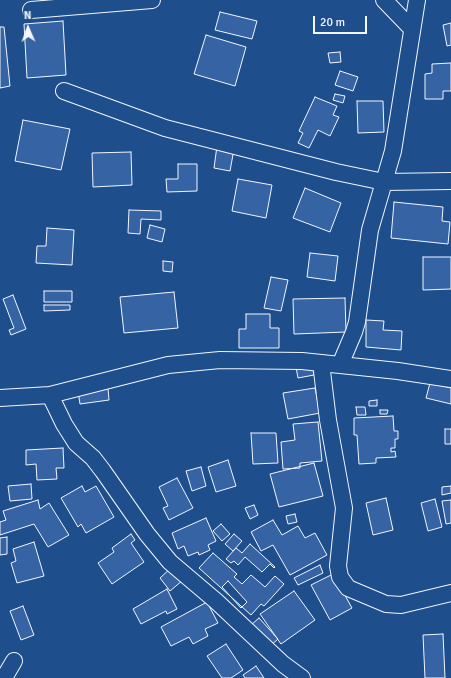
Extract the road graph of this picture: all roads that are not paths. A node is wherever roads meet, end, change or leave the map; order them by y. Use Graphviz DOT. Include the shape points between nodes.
graph roads {
  1 [pos="152,0"];
  2 [pos="384,0"];
  3 [pos="417,0"];
  4 [pos="31,10"];
  5 [pos="412,29"];
  6 [pos="64,91"];
  7 [pos="451,181"];
  8 [pos="384,182"];
  9 [pos="321,363"];
  10 [pos="340,365"];
  11 [pos="451,378"];
  12 [pos="50,395"];
  13 [pos="0,398"];
  14 [pos="451,593"];
  15 [pos="14,661"];
  16 [pos="4,678"];
  17 [pos="302,678"];
  1 -- 4 [label="street"];
  2 -- 5 [label="street"];
  3 -- 5 [label="street"];
  5 -- 8 [label="street" via="393,151"];
  6 -- 8 [label="street" via="165,128"];
  7 -- 8 [label="street"];
  8 -- 10 [label="street" via="370,230 356,327"];
  9 -- 10 [label="street"];
  9 -- 12 [label="street" via="220,360 168,365"];
  9 -- 14 [label="street" via="328,420 344,508 338,566 340,577 348,588 386,604 401,605"];
  10 -- 11 [label="street"];
  12 -- 13 [label="street"];
  12 -- 17 [label="street" via="76,443 103,470 147,534 170,562 283,664"];
  15 -- 16 [label="street"];
}
